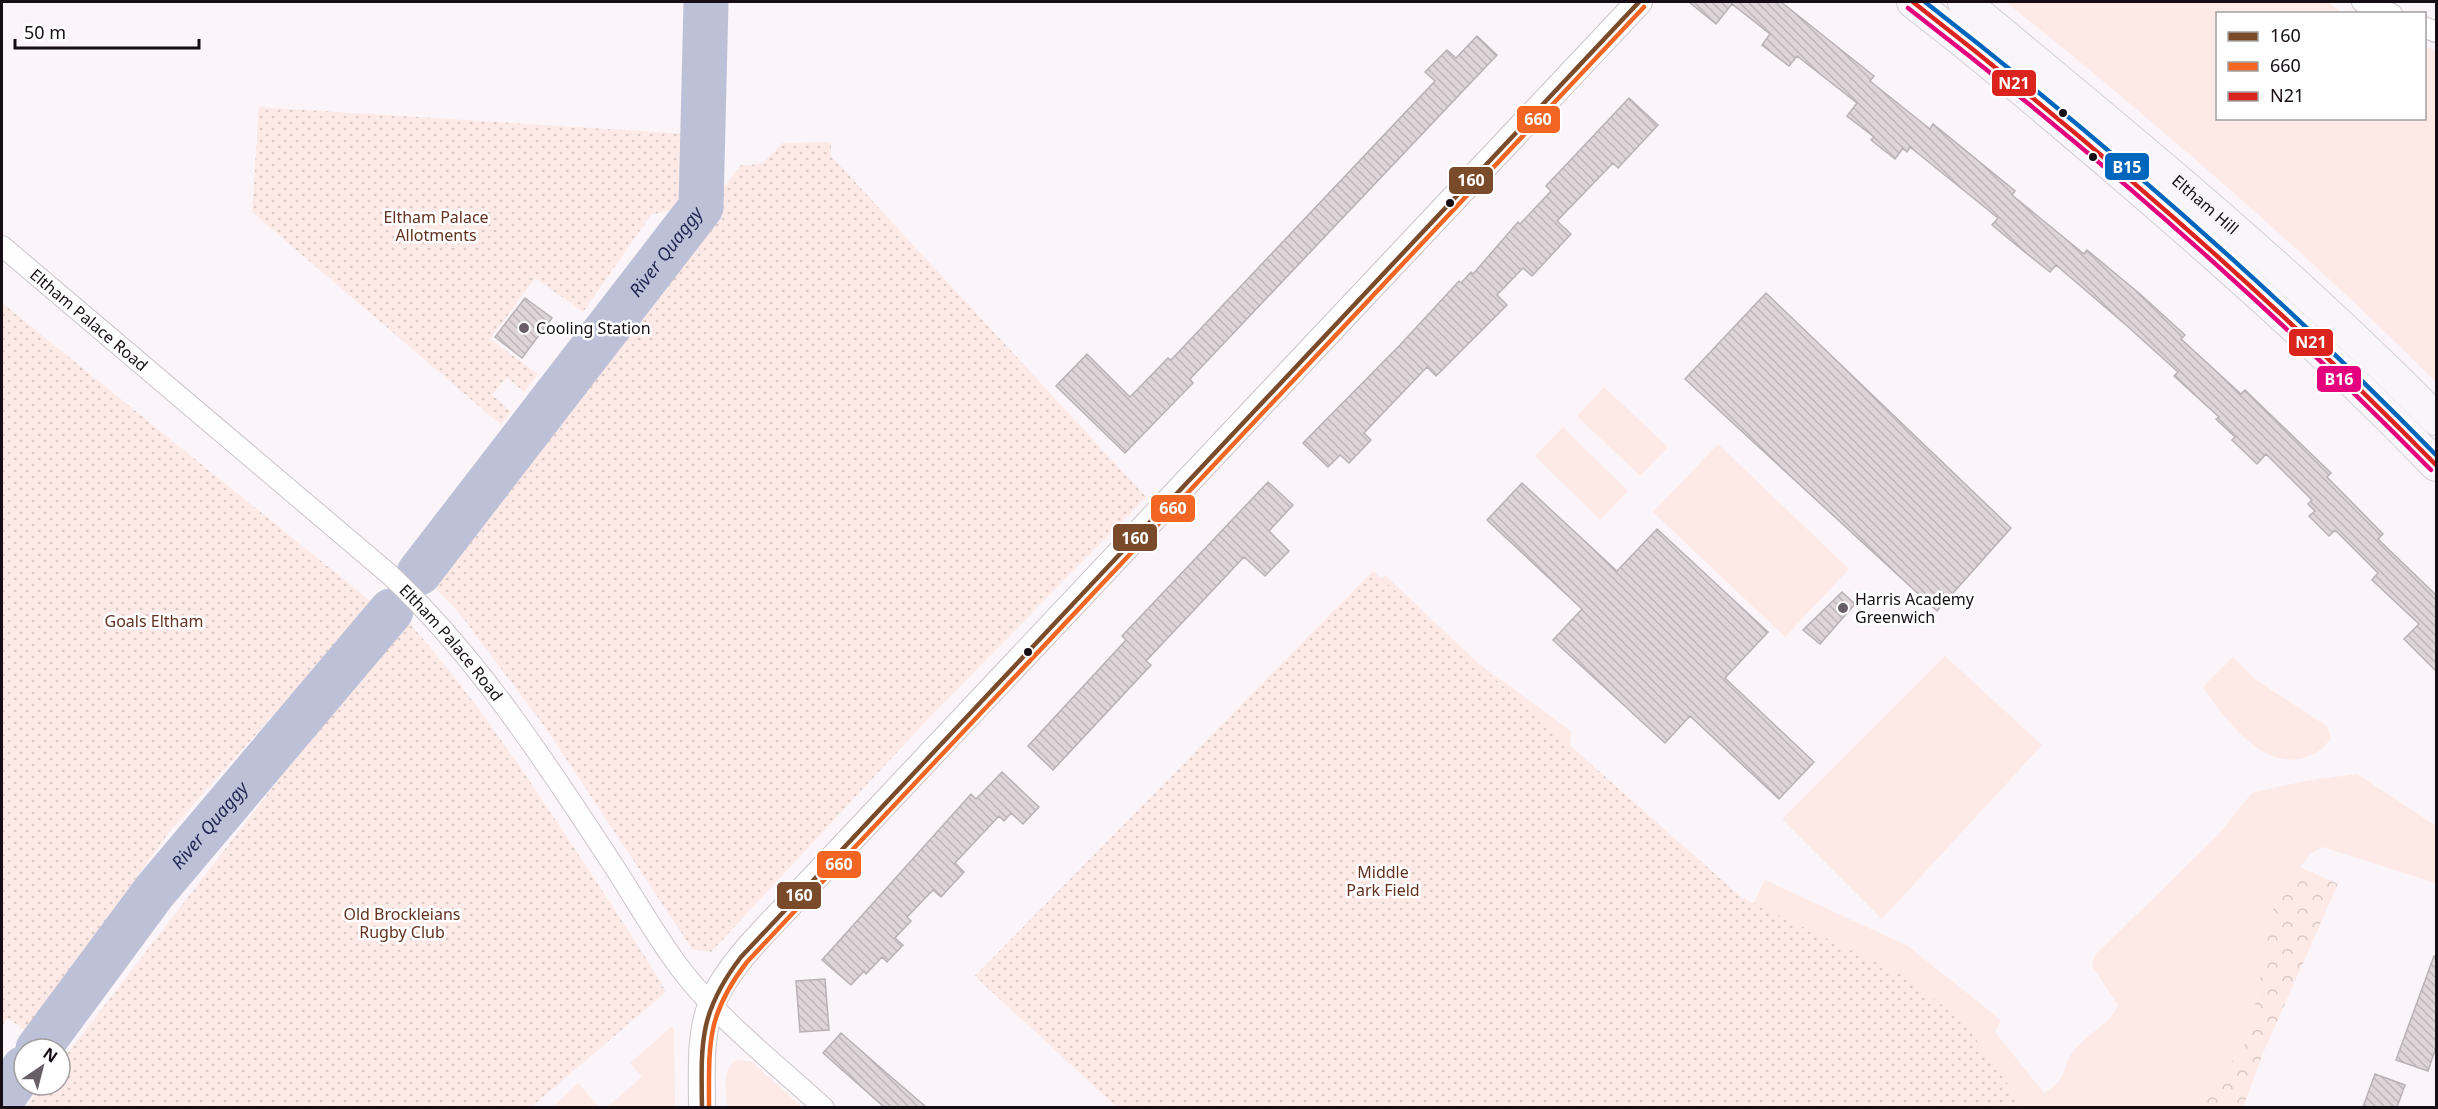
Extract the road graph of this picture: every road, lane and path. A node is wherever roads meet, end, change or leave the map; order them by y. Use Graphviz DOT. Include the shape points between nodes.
graph roads {
  1 [pos="1639,2"];
  2 [pos="1913,2"];
  3 [pos="1965,2"];
  4 [pos="2362,2"];
  5 [pos="2387,12"];
  6 [pos="2,246"];
  7 [pos="2436,419"];
  8 [pos="2436,465"];
  9 [pos="711,1004"];
  10 [pos="702,1107"];
  11 [pos="824,1107"];
  1 -- 9 [label="street" via="804,889 741,959"];
  2 -- 8 [label="main road, Eltham Hill" via="2191,233 2301,331"];
  3 -- 7 [label="main road, Eltham Hill" via="2208,205 2319,304"];
  4 -- 5 [label="street"];
  6 -- 9 [label="street, Eltham Palace Road" via="421,604 520,729 681,970"];
  9 -- 10 [label="street" via="705,1037"];
  9 -- 11 [label="street, Eltham Palace Road"];
}
